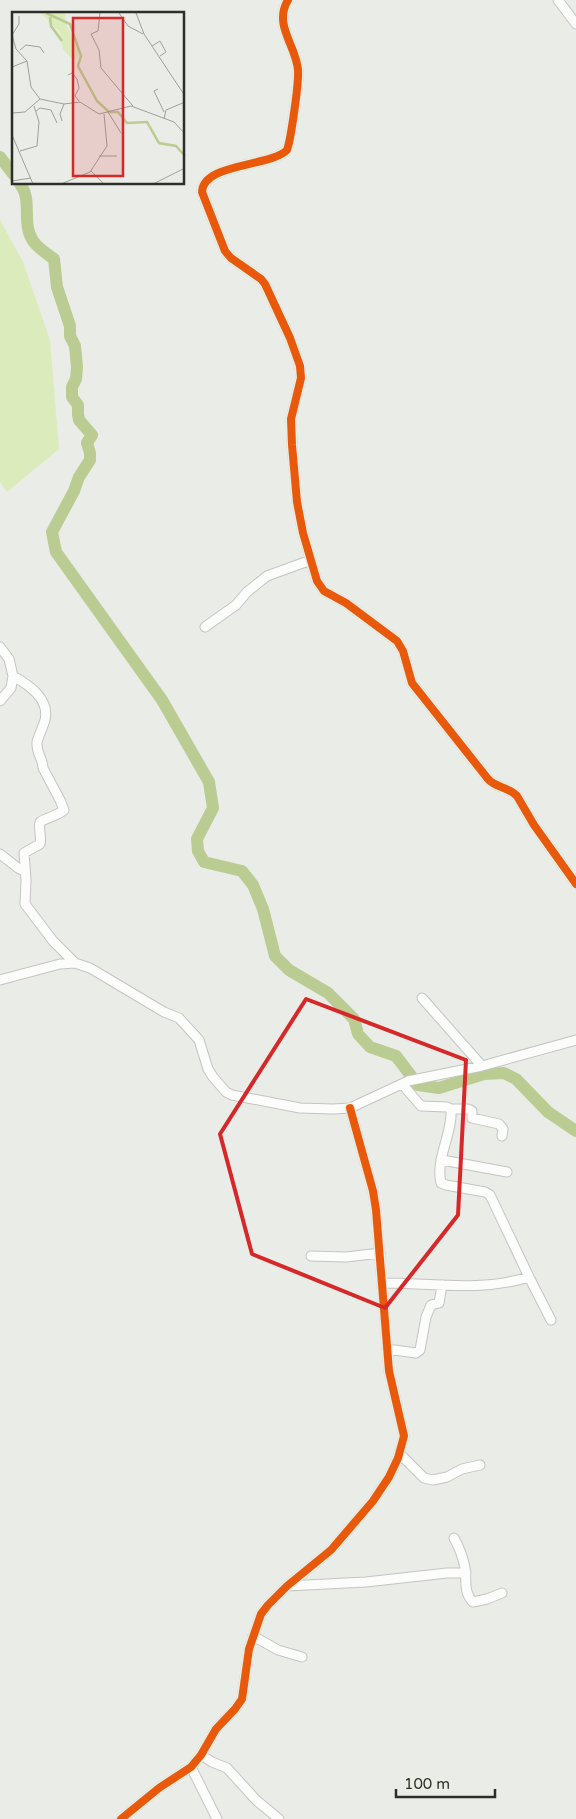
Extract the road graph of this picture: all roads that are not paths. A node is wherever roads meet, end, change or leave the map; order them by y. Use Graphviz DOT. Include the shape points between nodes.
graph roads {
  1 [pos="288,0"];
  2 [pos="558,0"];
  3 [pos="576,24"];
  4 [pos="310,560"];
  5 [pos="205,627"];
  6 [pos="0,647"];
  7 [pos="13,676"];
  8 [pos="0,701"];
  9 [pos="0,854"];
  10 [pos="24,871"];
  11 [pos="576,884"];
  12 [pos="75,964"];
  13 [pos="0,980"];
  14 [pos="422,998"];
  15 [pos="576,1040"];
  16 [pos="482,1066"];
  17 [pos="405,1082"];
  18 [pos="350,1108"];
  19 [pos="452,1109"];
  20 [pos="502,1136"];
  21 [pos="442,1160"];
  22 [pos="507,1172"];
  23 [pos="380,1253"];
  24 [pos="311,1256"];
  25 [pos="529,1277"];
  26 [pos="382,1283"];
  27 [pos="442,1285"];
  28 [pos="551,1320"];
  29 [pos="387,1350"];
  30 [pos="400,1454"];
  31 [pos="480,1465"];
  32 [pos="454,1538"];
  33 [pos="466,1573"];
  34 [pos="287,1586"];
  35 [pos="502,1593"];
  36 [pos="254,1636"];
  37 [pos="302,1657"];
  38 [pos="201,1755"];
  39 [pos="191,1767"];
  40 [pos="121,1819"];
  41 [pos="217,1819"];
  42 [pos="279,1819"];
  1 -- 4 [label="street" via="282,18 298,70 288,148 275,158 224,171 208,180 202,186 202,192 225,251 261,279 269,290 300,366 291,438 297,502"];
  2 -- 3 [label="street"];
  4 -- 5 [label="street" via="267,576 236,605"];
  4 -- 11 [label="street" via="324,591 346,603 400,646 412,683 488,779 514,792"];
  6 -- 7 [label="street" via="9,659"];
  7 -- 8 [label="street" via="11,688"];
  7 -- 10 [label="street" via="33,689 46,708 37,743 38,755 64,810 40,822 40,844 24,853"];
  9 -- 10 [label="street"];
  10 -- 12 [label="street" via="26,906"];
  12 -- 13 [label="street" via="60,964"];
  12 -- 18 [label="street" via="90,968 179,1018 199,1040 213,1077 232,1096 300,1108"];
  14 -- 16 [label="street"];
  15 -- 16 [label="street"];
  16 -- 17 [label="street"];
  17 -- 18 [label="street"];
  17 -- 19 [label="street" via="421,1106 447,1106"];
  18 -- 23 [label="street" via="373,1191"];
  19 -- 20 [label="street" via="468,1109 472,1118 499,1124 503,1129"];
  19 -- 21 [label="street"];
  21 -- 22 [label="street"];
  21 -- 25 [label="street" via="442,1184 490,1195"];
  23 -- 24 [label="street"];
  23 -- 26 [label="street"];
  25 -- 27 [label="street" via="492,1285"];
  25 -- 28 [label="street"];
  26 -- 27 [label="street"];
  26 -- 29 [label="street"];
  27 -- 29 [label="street" via="439,1303 430,1306 427,1314 419,1351"];
  29 -- 30 [label="street" via="404,1436"];
  30 -- 31 [label="street" via="424,1478 434,1480"];
  30 -- 34 [label="street" via="389,1477 356,1521 323,1557"];
  32 -- 33 [label="street"];
  33 -- 34 [label="street"];
  33 -- 35 [label="street" via="466,1592 474,1602"];
  34 -- 36 [label="street" via="261,1614"];
  36 -- 37 [label="street" via="278,1650"];
  36 -- 38 [label="street" via="242,1699 216,1729"];
  38 -- 39 [label="street"];
  38 -- 42 [label="street" via="227,1768 256,1800"];
  39 -- 40 [label="street"];
  39 -- 41 [label="street"];
}
